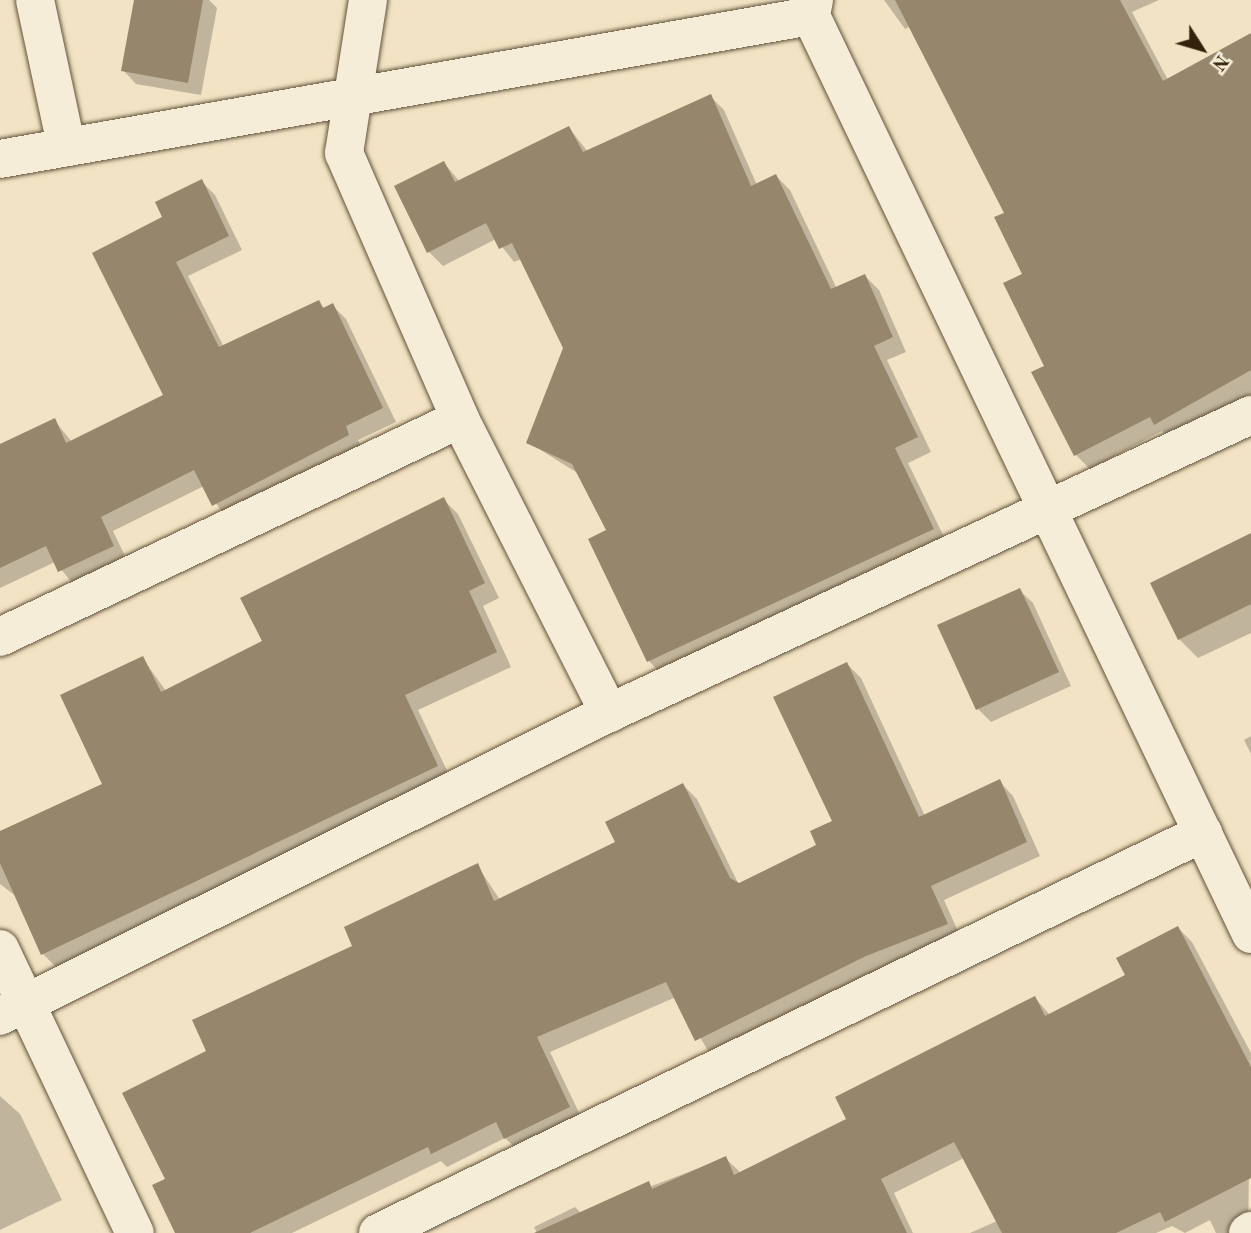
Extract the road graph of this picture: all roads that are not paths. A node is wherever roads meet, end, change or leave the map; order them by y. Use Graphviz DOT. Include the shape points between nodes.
graph roads {
  1 [pos="35,0"];
  2 [pos="368,0"];
  3 [pos="813,8"];
  4 [pos="353,93"];
  5 [pos="66,145"];
  6 [pos="0,159"];
  7 [pos="1251,415"];
  8 [pos="460,419"];
  9 [pos="1049,513"];
  10 [pos="0,637"];
  11 [pos="609,713"];
  12 [pos="1203,833"];
  13 [pos="1251,933"];
  14 [pos="0,949"];
  15 [pos="12,1010"];
  16 [pos="135,1233"];
  17 [pos="378,1233"];
  1 -- 5 [label="street"];
  2 -- 4 [label="street"];
  3 -- 4 [label="street"];
  3 -- 9 [label="street"];
  4 -- 5 [label="street"];
  4 -- 8 [label="street" via="344,153"];
  5 -- 6 [label="street"];
  7 -- 9 [label="street"];
  8 -- 10 [label="street"];
  8 -- 11 [label="street"];
  9 -- 11 [label="street"];
  9 -- 12 [label="street"];
  11 -- 15 [label="street"];
  12 -- 13 [label="street"];
  12 -- 17 [label="street"];
  14 -- 15 [label="street"];
  15 -- 16 [label="street"];
}
